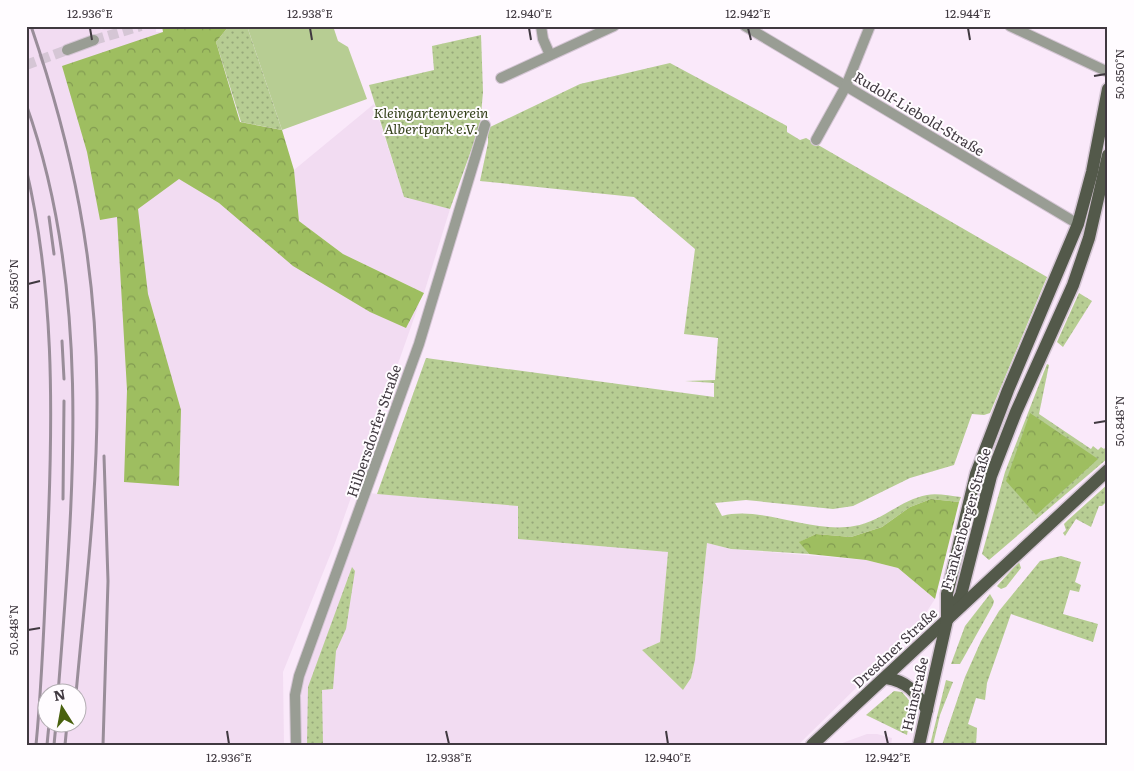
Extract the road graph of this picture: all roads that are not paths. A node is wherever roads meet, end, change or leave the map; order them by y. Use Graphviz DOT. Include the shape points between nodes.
graph roads {
  1 [pos="541,26"];
  2 [pos="614,26"];
  3 [pos="746,26"];
  4 [pos="870,26"];
  5 [pos="1010,26"];
  6 [pos="94,40"];
  7 [pos="67,50"];
  8 [pos="550,55"];
  9 [pos="1108,72"];
  10 [pos="501,78"];
  11 [pos="846,86"];
  12 [pos="1108,89"];
  13 [pos="485,125"];
  14 [pos="816,140"];
  15 [pos="1108,155"];
  16 [pos="1078,224"];
  17 [pos="1108,470"];
  18 [pos="947,620"];
  19 [pos="886,678"];
  20 [pos="927,710"];
  21 [pos="296,745"];
  22 [pos="812,745"];
  23 [pos="919,745"];
  1 -- 8 [label="street"];
  2 -- 8 [label="street"];
  3 -- 11 [label="street, Rudolf-Liebold-Straße"];
  4 -- 11 [label="street"];
  5 -- 9 [label="street"];
  6 -- 7 [label="street"];
  8 -- 10 [label="street"];
  11 -- 14 [label="street"];
  11 -- 16 [label="street, Rudolf-Liebold-Straße"];
  12 -- 16 [label="main road, Frankenberger Straße"];
  13 -- 21 [label="street, Hilbersdorfer Straße" via="420,344 299,676 295,695"];
  15 -- 18 [label="main road, Frankenberger Straße" via="1089,238 1073,285 991,476 961,596"];
  16 -- 18 [label="main road, Frankenberger Straße" via="976,474 947,594"];
  17 -- 18 [label="main road, Dresdner Straße"];
  18 -- 19 [label="main road, Dresdner Straße"];
  18 -- 20 [label="main road, Hainstraße"];
  19 -- 20 [label="main road" via="904,682 914,690"];
  19 -- 22 [label="main road, Dresdner Straße"];
  20 -- 23 [label="main road, Hainstraße"];
}
